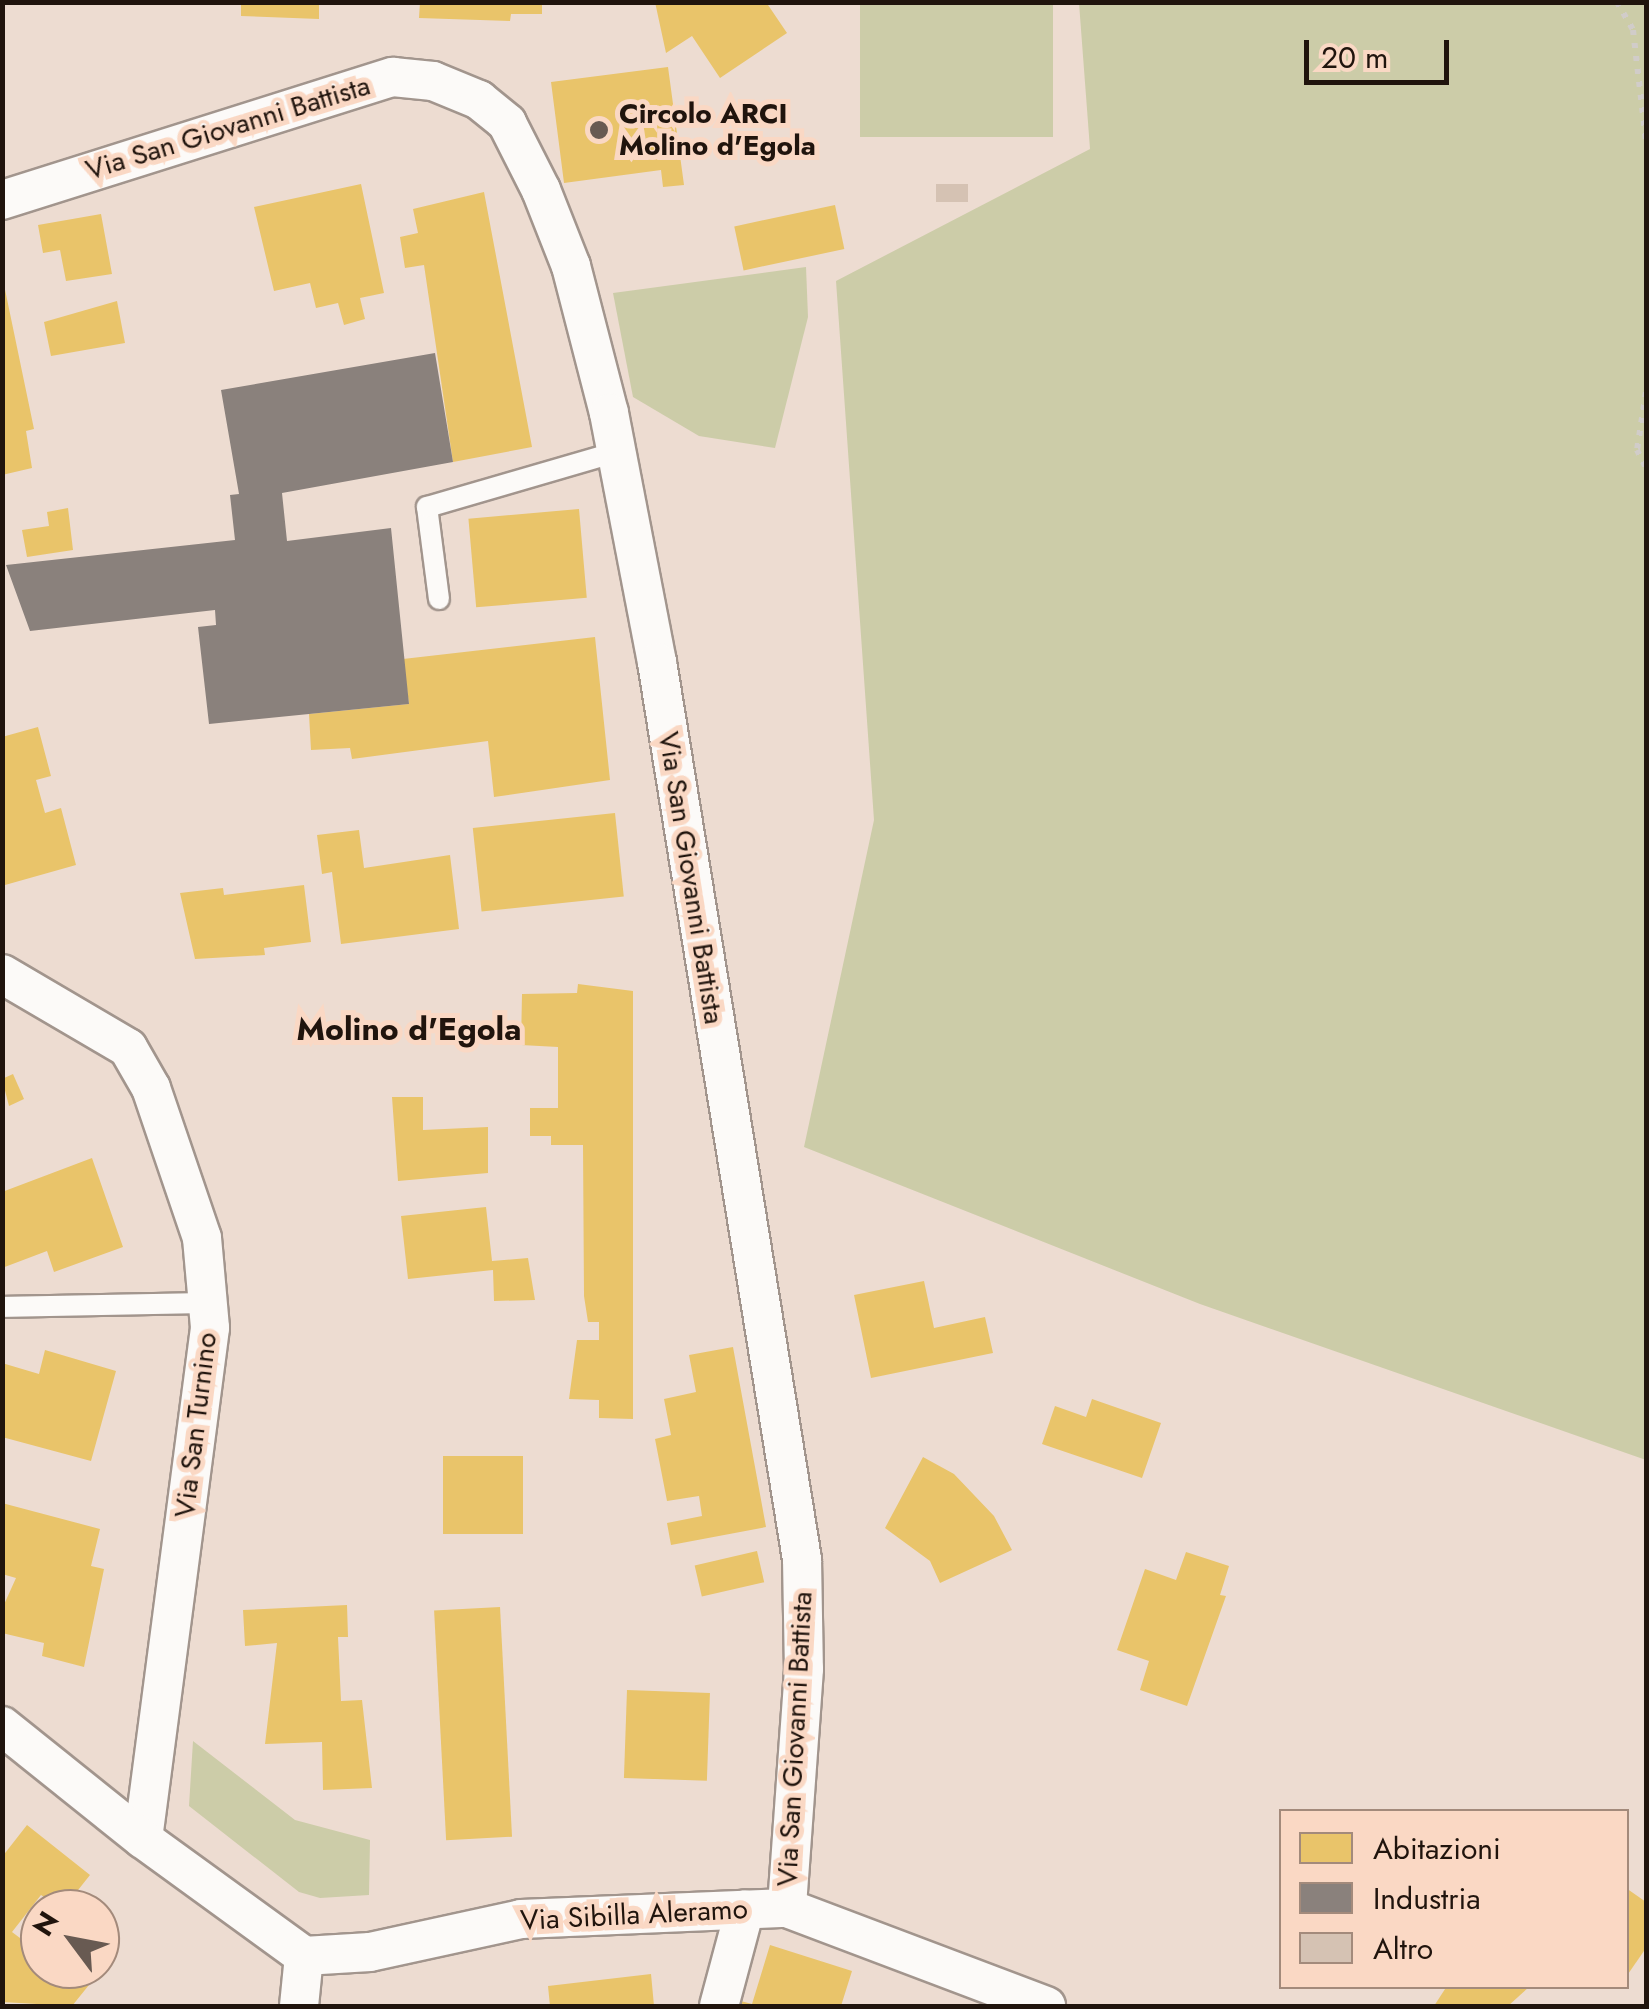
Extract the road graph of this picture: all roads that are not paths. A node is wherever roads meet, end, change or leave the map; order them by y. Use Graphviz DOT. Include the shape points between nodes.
graph roads {
  1 [pos="2,200"];
  2 [pos="616,452"];
  3 [pos="439,599"];
  4 [pos="2,974"];
  5 [pos="208,1303"];
  6 [pos="3,1307"];
  7 [pos="2,1726"];
  8 [pos="143,1840"];
  9 [pos="788,1908"];
  10 [pos="746,1909"];
  11 [pos="304,1956"];
  12 [pos="299,2006"];
  13 [pos="719,2006"];
  14 [pos="1046,2006"];
  1 -- 2 [label="street, Via San Giovanni Battista" via="284,107 393,77 433,81 479,100 507,123 541,190 570,266"];
  2 -- 3 [label="lane" via="427,507"];
  2 -- 9 [label="street, Via San Giovanni Battista" via="657,662 802,1559 804,1669"];
  4 -- 5 [label="street, Via San Turnino" via="128,1048 150,1088 202,1238"];
  5 -- 6 [label="lane"];
  5 -- 8 [label="street, Via San Turnino"];
  7 -- 8 [label="street"];
  8 -- 11 [label="street"];
  9 -- 10 [label="street, Via Sibilla Aleramo"];
  9 -- 14 [label="street, Via San Giovanni Battista"];
  10 -- 11 [label="street, Via Sibilla Aleramo" via="521,1919 370,1952"];
  10 -- 13 [label="street, Via San Giovanni Battista"];
  11 -- 12 [label="street"];
}
